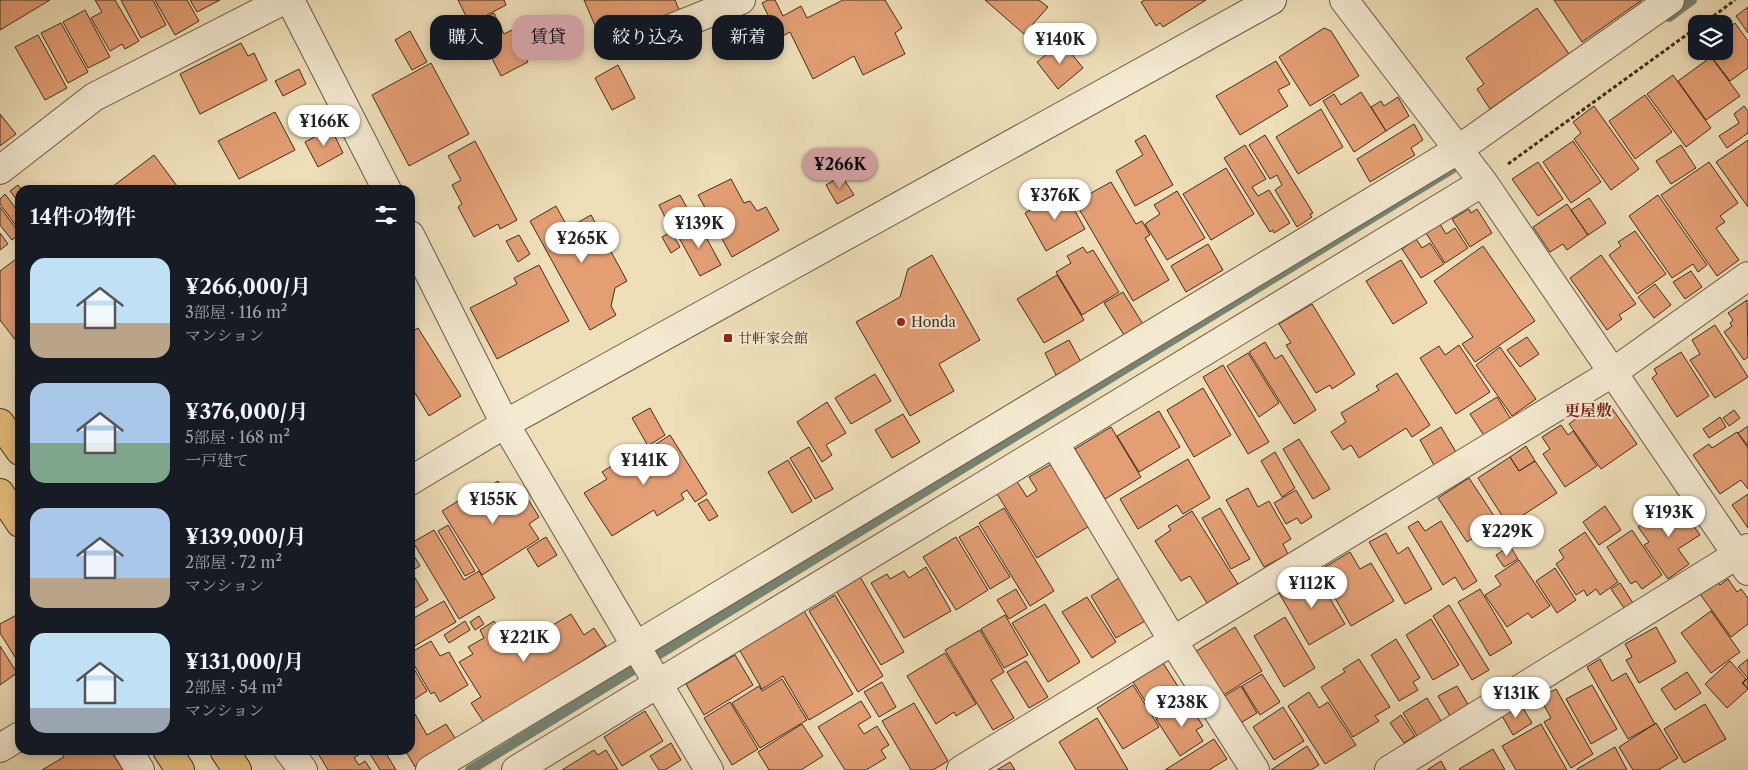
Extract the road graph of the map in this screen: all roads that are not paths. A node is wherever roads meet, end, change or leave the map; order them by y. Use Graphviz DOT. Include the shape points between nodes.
graph roads {
  1 [pos="284,0"];
  2 [pos="290,0"];
  3 [pos="741,0"];
  4 [pos="1272,0"];
  5 [pos="1344,0"];
  6 [pos="1670,0"];
  7 [pos="702,16"];
  8 [pos="1459,149"];
  9 [pos="0,170"];
  10 [pos="1483,182"];
  11 [pos="384,185"];
  12 [pos="415,245"];
  13 [pos="1748,276"];
  14 [pos="1612,373"];
  15 [pos="0,423"];
  16 [pos="506,424"];
  17 [pos="15,444"];
  18 [pos="1055,444"];
  19 [pos="415,478"];
  20 [pos="0,493"];
  21 [pos="15,516"];
  22 [pos="1744,558"];
  23 [pos="1173,641"];
  24 [pos="634,646"];
  25 [pos="658,685"];
  26 [pos="15,739"];
  27 [pos="0,748"];
  28 [pos="131,755"];
  29 [pos="170,755"];
  30 [pos="227,755"];
  31 [pos="292,755"];
  32 [pos="140,770"];
  33 [pos="180,770"];
  34 [pos="237,770"];
  35 [pos="303,770"];
  36 [pos="430,770"];
  37 [pos="516,770"];
  38 [pos="709,770"];
  39 [pos="961,770"];
  40 [pos="1255,770"];
  41 [pos="1389,770"];
  1 -- 9 [label="street" via="94,97"];
  2 -- 11 [label="street"];
  3 -- 7 [label="street"];
  4 -- 16 [label="street"];
  5 -- 8 [label="street"];
  6 -- 8 [label="street"];
  8 -- 10 [label="street"];
  8 -- 24 [label="street"];
  10 -- 14 [label="street"];
  10 -- 18 [label="street"];
  12 -- 16 [label="street"];
  13 -- 14 [label="street"];
  14 -- 22 [label="street"];
  14 -- 23 [label="street"];
  15 -- 17 [label="main road"];
  16 -- 19 [label="street"];
  16 -- 24 [label="street"];
  18 -- 23 [label="street"];
  18 -- 25 [label="street"];
  20 -- 21 [label="main road"];
  22 -- 41 [label="street"];
  23 -- 39 [label="street"];
  23 -- 40 [label="street"];
  24 -- 25 [label="street"];
  24 -- 36 [label="street"];
  25 -- 37 [label="street"];
  25 -- 38 [label="street"];
  26 -- 27 [label="street"];
  28 -- 32 [label="street"];
  29 -- 33 [label="main road"];
  30 -- 34 [label="main road"];
  31 -- 35 [label="street"];
}
